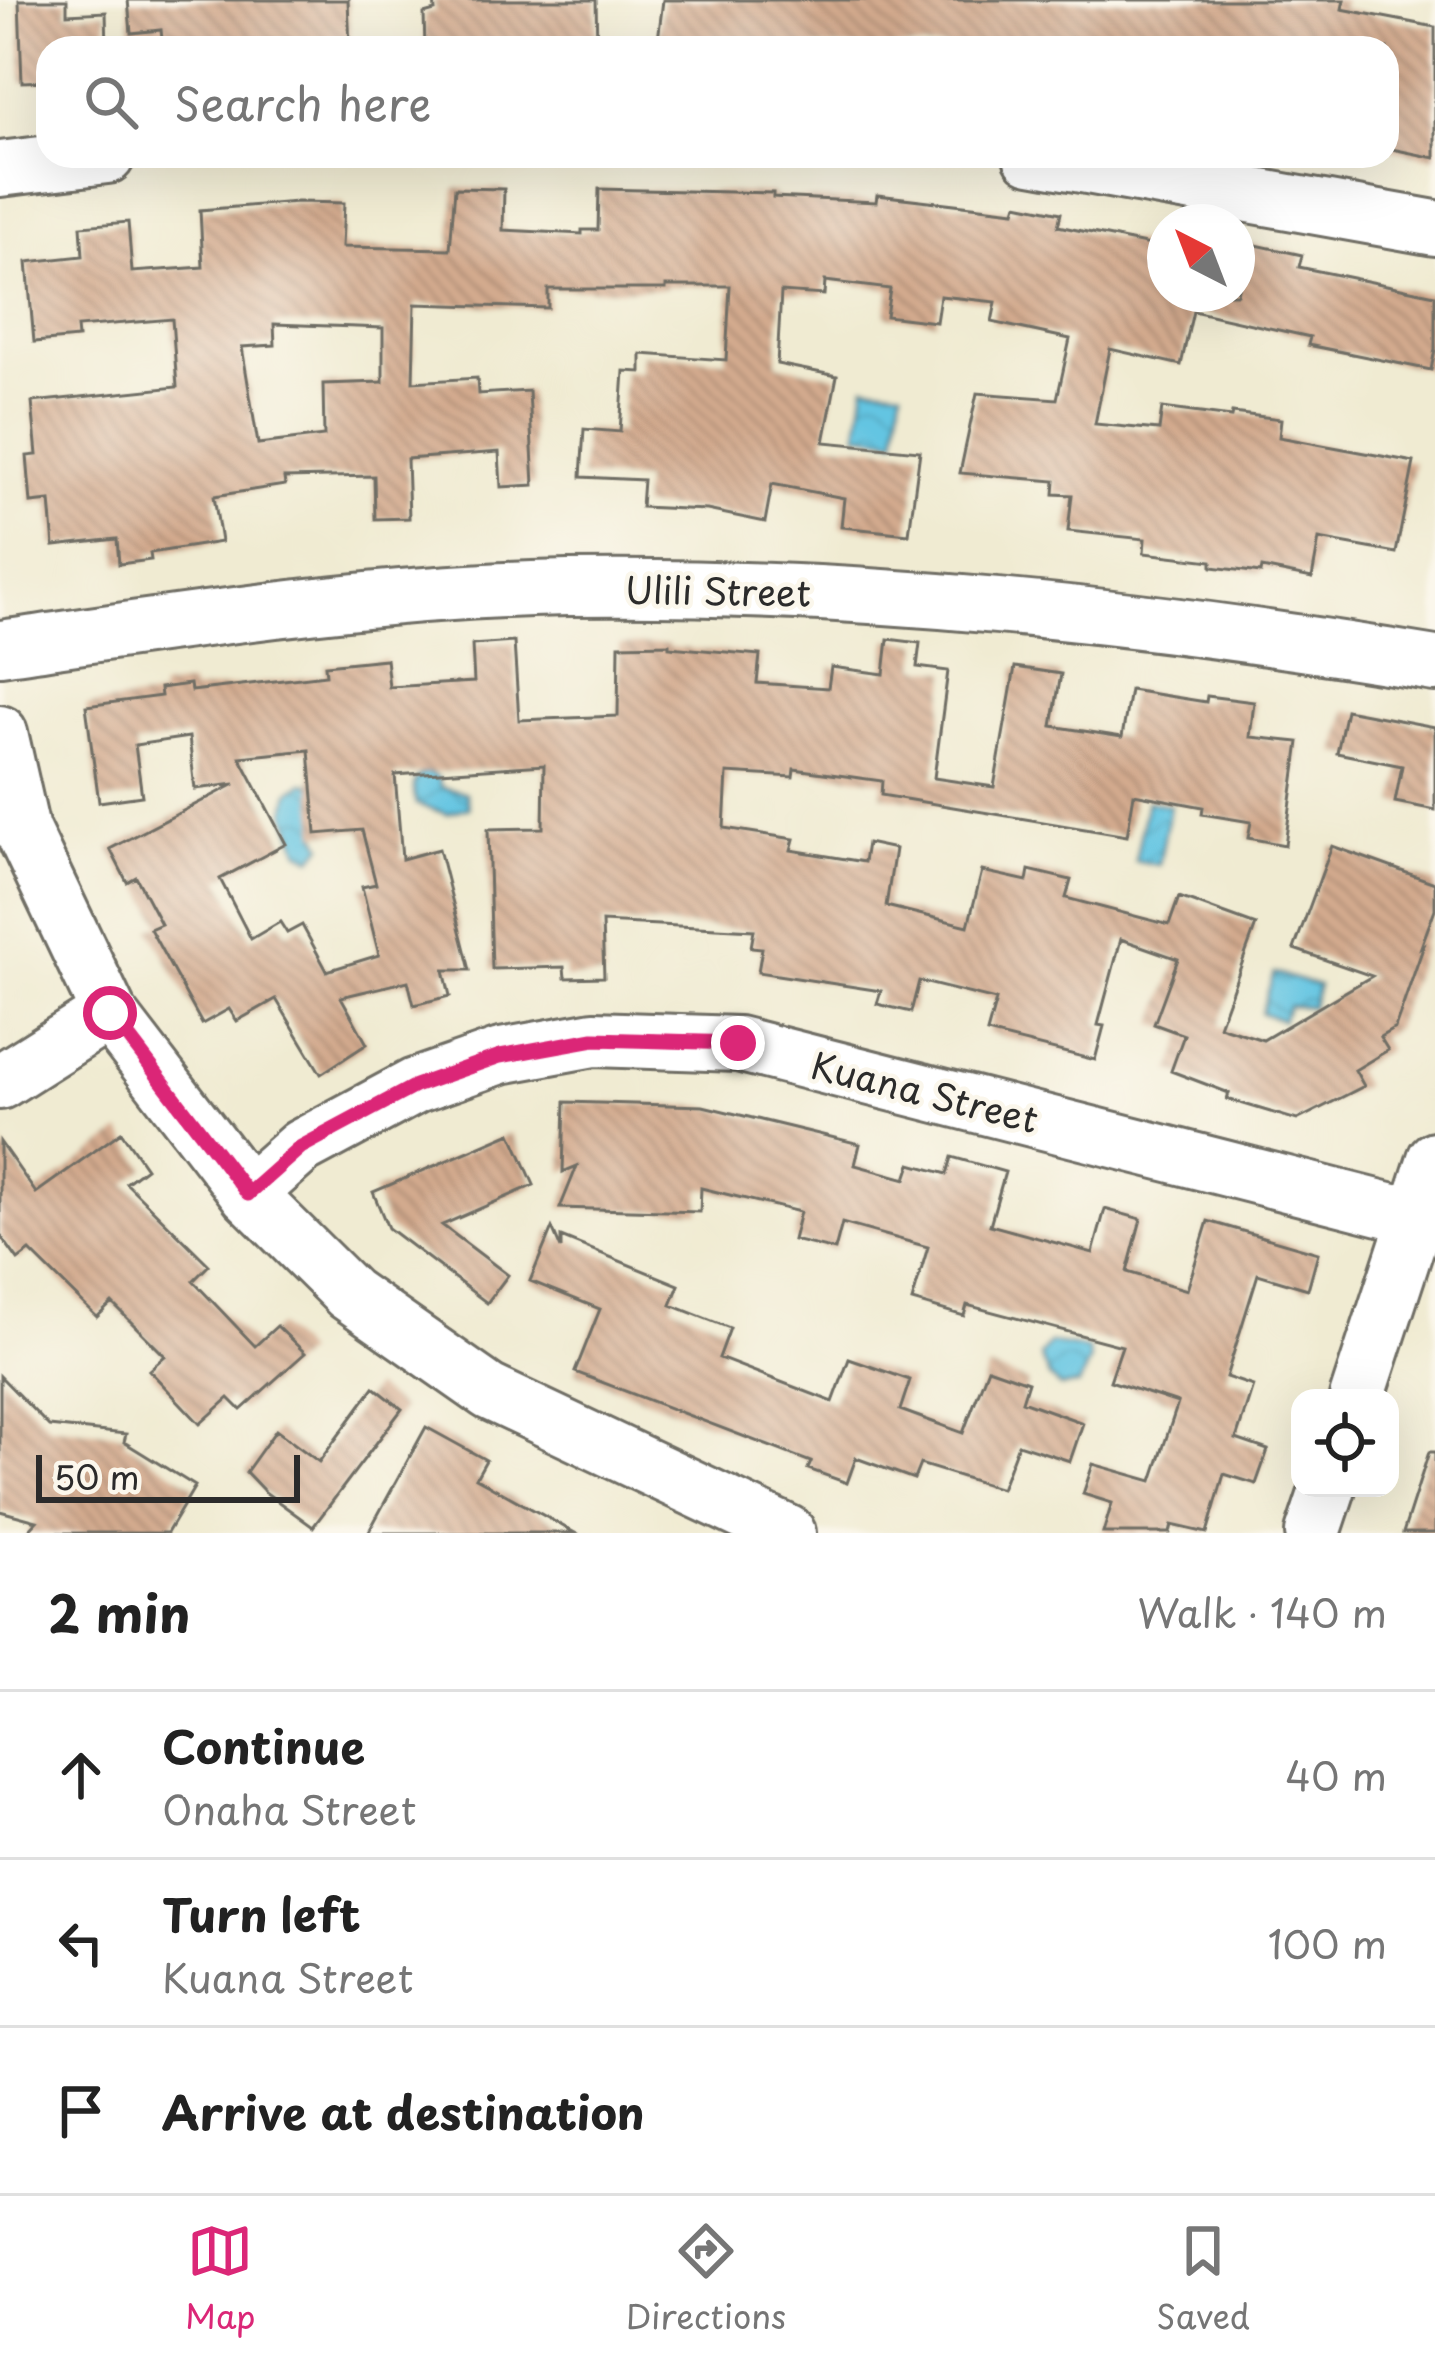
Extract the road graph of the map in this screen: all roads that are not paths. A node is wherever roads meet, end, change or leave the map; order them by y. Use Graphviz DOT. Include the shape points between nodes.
graph roads {
  1 [pos="36,165"];
  2 [pos="1098,168"];
  3 [pos="0,169"];
  4 [pos="1435,228"];
  5 [pos="0,648"];
  6 [pos="1435,664"];
  7 [pos="0,733"];
  8 [pos="110,1013"];
  9 [pos="0,1082"];
  10 [pos="1435,1159"];
  11 [pos="248,1194"];
  12 [pos="1416,1217"];
  13 [pos="1361,1389"];
  14 [pos="1325,1497"];
  15 [pos="788,1533"];
  16 [pos="1313,1533"];
  1 -- 3 [label="street"];
  2 -- 4 [label="street"];
  5 -- 6 [label="street, Ulili Street" via="325,602 566,588 838,592 1256,634"];
  7 -- 8 [label="street" via="22,830"];
  8 -- 9 [label="street"];
  8 -- 11 [label="street"];
  10 -- 12 [label="street"];
  11 -- 12 [label="street, Kuana Street" via="301,1147 415,1086 500,1056 594,1039 738,1043"];
  11 -- 15 [label="street" via="349,1294 489,1392"];
  12 -- 13 [label="street"];
  14 -- 16 [label="street"];
}
